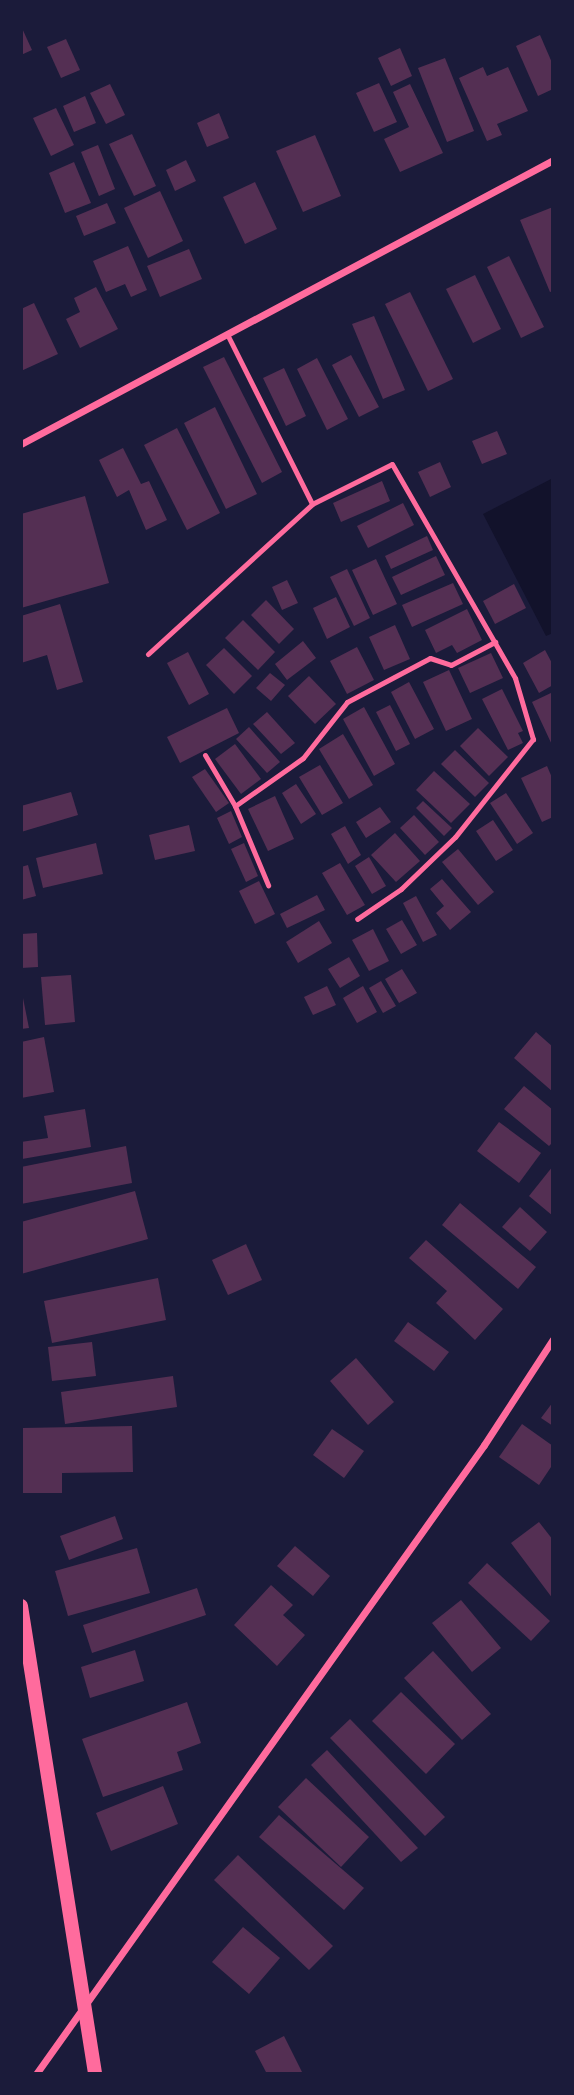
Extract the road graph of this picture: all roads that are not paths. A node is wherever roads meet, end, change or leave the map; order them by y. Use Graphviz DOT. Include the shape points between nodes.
graph roads {
  1 [pos="553,160"];
  2 [pos="227,334"];
  3 [pos="21,444"];
  4 [pos="312,504"];
  5 [pos="495,642"];
  6 [pos="148,654"];
  7 [pos="205,755"];
  8 [pos="235,806"];
  9 [pos="268,885"];
  10 [pos="357,919"];
  11 [pos="553,1339"];
  12 [pos="21,1606"];
  13 [pos="83,2013"];
  14 [pos="36,2074"];
  15 [pos="95,2074"];
  1 -- 2 [label="street"];
  2 -- 3 [label="street"];
  2 -- 4 [label="lane"];
  4 -- 5 [label="lane" via="392,464"];
  4 -- 6 [label="lane"];
  5 -- 8 [label="lane" via="451,665 430,658 347,702 303,758"];
  5 -- 10 [label="lane" via="515,678 533,739 455,836 401,889"];
  7 -- 8 [label="lane"];
  8 -- 9 [label="lane"];
  11 -- 13 [label="street" via="484,1445"];
  12 -- 13 [label="main road"];
  13 -- 14 [label="street"];
  13 -- 15 [label="main road"];
}
